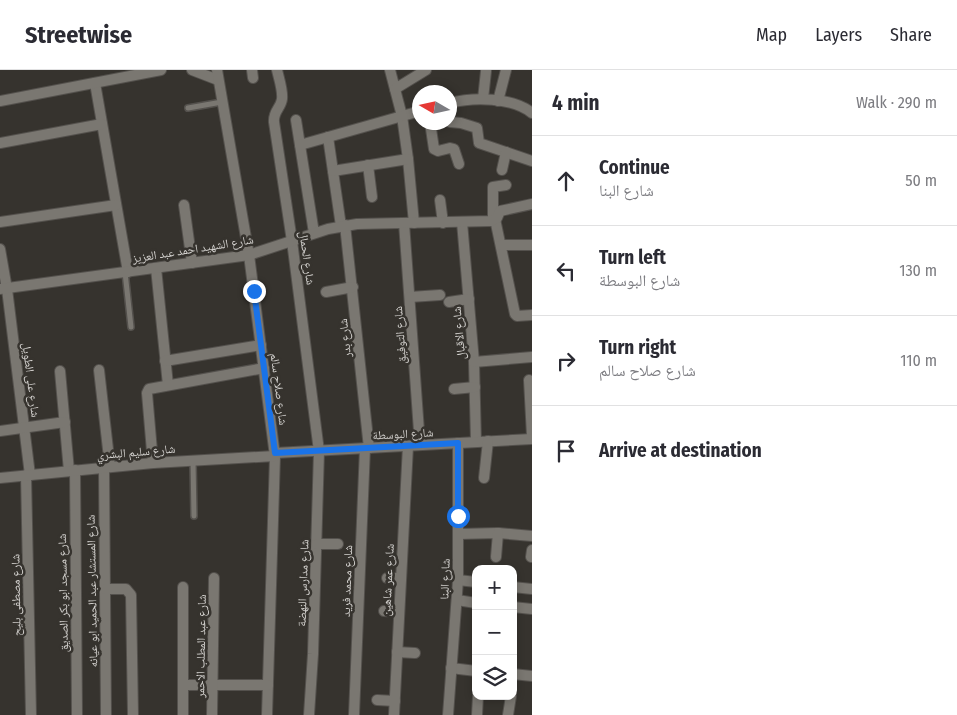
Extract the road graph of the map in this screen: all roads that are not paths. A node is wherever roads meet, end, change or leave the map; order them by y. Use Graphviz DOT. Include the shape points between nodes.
graph roads {
  1 [pos="161,70"];
  2 [pos="192,70"];
  3 [pos="277,70"];
  4 [pos="390,70"];
  5 [pos="426,70"];
  6 [pos="506,70"];
  7 [pos="486,71"];
  8 [pos="217,73"];
  9 [pos="95,83"];
  10 [pos="395,89"];
  11 [pos="483,99"];
  12 [pos="0,101"];
  13 [pos="457,101"];
  14 [pos="498,101"];
  15 [pos="222,102"];
  16 [pos="188,108"];
  17 [pos="532,113"];
  18 [pos="412,114"];
  19 [pos="402,116"];
  20 [pos="296,120"];
  21 [pos="457,123"];
  22 [pos="102,124"];
  23 [pos="431,130"];
  24 [pos="328,137"];
  25 [pos="0,143"];
  26 [pos="300,145"];
  27 [pos="506,152"];
  28 [pos="408,159"];
  29 [pos="532,160"];
  30 [pos="459,164"];
  31 [pos="368,165"];
  32 [pos="333,170"];
  33 [pos="502,170"];
  34 [pos="506,185"];
  35 [pos="372,197"];
  36 [pos="440,200"];
  37 [pos="532,204"];
  38 [pos="116,205"];
  39 [pos="184,205"];
  40 [pos="494,220"];
  41 [pos="0,222"];
  42 [pos="443,222"];
  43 [pos="462,222"];
  44 [pos="409,223"];
  45 [pos="343,226"];
  46 [pos="314,233"];
  47 [pos="292,241"];
  48 [pos="501,245"];
  49 [pos="532,245"];
  50 [pos="0,250"];
  51 [pos="249,255"];
  52 [pos="192,263"];
  53 [pos="156,268"];
  54 [pos="126,272"];
  55 [pos="353,287"];
  56 [pos="4,289"];
  57 [pos="326,292"];
  58 [pos="440,295"];
  59 [pos="410,297"];
  60 [pos="469,299"];
  61 [pos="449,302"];
  62 [pos="532,315"];
  63 [pos="532,324"];
  64 [pos="131,327"];
  65 [pos="261,345"];
  66 [pos="532,357"];
  67 [pos="165,361"];
  68 [pos="474,362"];
  69 [pos="264,368"];
  70 [pos="99,370"];
  71 [pos="60,371"];
  72 [pos="529,380"];
  73 [pos="168,385"];
  74 [pos="475,388"];
  75 [pos="454,389"];
  76 [pos="65,422"];
  77 [pos="25,427"];
  78 [pos="0,431"];
  79 [pos="532,437"];
  80 [pos="488,441"];
  81 [pos="476,442"];
  82 [pos="458,443"];
  83 [pos="420,445"];
  84 [pos="408,446"];
  85 [pos="367,448"];
  86 [pos="319,451"];
  87 [pos="275,455"];
  88 [pos="193,461"];
  89 [pos="153,463"];
  90 [pos="107,467"];
  91 [pos="72,470"];
  92 [pos="28,475"];
  93 [pos="0,478"];
  94 [pos="484,478"];
  95 [pos="194,516"];
  96 [pos="458,534"];
  97 [pos="498,534"];
  98 [pos="532,536"];
  99 [pos="317,544"];
  100 [pos="338,544"];
  101 [pos="496,556"];
  102 [pos="214,578"];
  103 [pos="387,578"];
  104 [pos="401,578"];
  105 [pos="458,580"];
  106 [pos="472,582"];
  107 [pos="517,587"];
  108 [pos="183,588"];
  109 [pos="105,589"];
  110 [pos="532,589"];
  111 [pos="457,600"];
  112 [pos="472,602"];
  113 [pos="517,607"];
  114 [pos="532,609"];
  115 [pos="384,611"];
  116 [pos="399,612"];
  117 [pos="397,652"];
  118 [pos="416,653"];
  119 [pos="451,668"];
  120 [pos="472,671"];
  121 [pos="517,674"];
  122 [pos="532,676"];
  123 [pos="183,684"];
  124 [pos="213,685"];
  125 [pos="268,685"];
  126 [pos="377,700"];
  127 [pos="478,700"];
  128 [pos="510,700"];
  129 [pos="395,701"];
  130 [pos="31,715"];
  131 [pos="77,715"];
  132 [pos="106,715"];
  133 [pos="133,715"];
  134 [pos="183,715"];
  135 [pos="212,715"];
  136 [pos="267,715"];
  137 [pos="309,715"];
  138 [pos="354,715"];
  139 [pos="394,715"];
  140 [pos="448,715"];
  141 [pos="476,715"];
  142 [pos="508,715"];
  1 -- 9 [label="street"];
  2 -- 8 [label="street"];
  3 -- 47 [label="street, شارع الحمال" via="282,96 274,113 274,122"];
  4 -- 10 [label="street, شارع التوفيق"];
  5 -- 10 [label="street"];
  6 -- 14 [label="street"];
  7 -- 11 [label="street"];
  8 -- 15 [label="street, شارع صلاح سالم"];
  9 -- 12 [label="street"];
  9 -- 22 [label="street"];
  10 -- 19 [label="street, شارع التوفيق"];
  11 -- 13 [label="street"];
  11 -- 14 [label="street"];
  14 -- 17 [label="street" via="521,106"];
  15 -- 16 [label="lane"];
  15 -- 51 [label="street, شارع صلاح سالم"];
  18 -- 19 [label="street"];
  19 -- 24 [label="street"];
  19 -- 28 [label="street, شارع التوفيق"];
  20 -- 26 [label="street"];
  21 -- 27 [label="street" via="476,128 479,142"];
  22 -- 25 [label="street"];
  22 -- 38 [label="street"];
  23 -- 30 [label="street" via="434,149 454,149"];
  24 -- 26 [label="street"];
  24 -- 32 [label="street, شارع بدر"];
  26 -- 46 [label="street"];
  27 -- 29 [label="street"];
  27 -- 33 [label="street"];
  28 -- 31 [label="street"];
  28 -- 44 [label="street, شارع التوفيق"];
  31 -- 32 [label="street"];
  31 -- 35 [label="street"];
  32 -- 45 [label="street, شارع بدر"];
  34 -- 40 [label="street" via="493,187"];
  36 -- 42 [label="street"];
  37 -- 40 [label="street, شارع الشهيد احمد عبد العزيز" via="500,211"];
  38 -- 41 [label="street"];
  38 -- 54 [label="street"];
  39 -- 52 [label="street"];
  40 -- 43 [label="street, شارع الشهيد احمد عبد العزيز"];
  40 -- 48 [label="street"];
  42 -- 43 [label="street, شارع الشهيد احمد عبد العزيز"];
  42 -- 44 [label="street, شارع الشهيد احمد عبد العزيز"];
  43 -- 60 [label="street, شارع الاقبال"];
  44 -- 45 [label="street, شارع الشهيد احمد عبد العزيز"];
  44 -- 59 [label="street, شارع التوفيق"];
  45 -- 46 [label="street, شارع الشهيد احمد عبد العزيز"];
  45 -- 55 [label="street, شارع بدر"];
  46 -- 47 [label="street, شارع الشهيد احمد عبد العزيز"];
  47 -- 51 [label="street, شارع الشهيد احمد عبد العزيز"];
  47 -- 86 [label="street, شارع الحمال"];
  48 -- 49 [label="street"];
  48 -- 62 [label="street" via="515,314"];
  50 -- 56 [label="street, شارع على الطويل"];
  51 -- 52 [label="street, شارع الشهيد احمد عبد العزيز"];
  51 -- 65 [label="street, شارع صلاح سالم"];
  52 -- 53 [label="street, شارع الشهيد احمد عبد العزيز"];
  53 -- 54 [label="street, شارع الشهيد احمد عبد العزيز"];
  53 -- 67 [label="street"];
  54 -- 56 [label="street, شارع الشهيد احمد عبد العزيز"];
  54 -- 64 [label="lane"];
  55 -- 57 [label="street"];
  55 -- 85 [label="street, شارع بدر"];
  56 -- 77 [label="street, شارع على الطويل"];
  58 -- 59 [label="street"];
  59 -- 83 [label="street, شارع التوفيق"];
  60 -- 61 [label="street"];
  60 -- 68 [label="street, شارع الاقبال"];
  62 -- 63 [label="street"];
  65 -- 67 [label="street"];
  65 -- 69 [label="street, شارع صلاح سالم"];
  66 -- 68 [label="street"];
  67 -- 73 [label="street"];
  68 -- 74 [label="street, شارع الاقبال"];
  69 -- 73 [label="street"];
  69 -- 87 [label="street, شارع صلاح سالم"];
  70 -- 90 [label="street, شارع المستشار عبد الحميد ابو عيانه"];
  71 -- 76 [label="street, شارع مسجد ابو بكر الصديق"];
  72 -- 79 [label="street"];
  73 -- 89 [label="street" via="150,388 147,394"];
  74 -- 75 [label="street"];
  74 -- 81 [label="street, شارع الاقبال"];
  76 -- 77 [label="street"];
  76 -- 91 [label="street, شارع مسجد ابو بكر الصديق"];
  77 -- 78 [label="street"];
  77 -- 92 [label="street, شارع على الطويل"];
  79 -- 80 [label="street, شارع البوسطة"];
  80 -- 81 [label="street, شارع البوسطة"];
  80 -- 94 [label="street"];
  81 -- 82 [label="street, شارع البوسطة"];
  82 -- 83 [label="street, شارع البوسطة"];
  82 -- 96 [label="street, شارع البنا"];
  83 -- 84 [label="street, شارع البوسطة"];
  84 -- 85 [label="street, شارع البوسطة"];
  84 -- 104 [label="street, شارع عمر شاهين"];
  85 -- 86 [label="street, شارع البوسطة"];
  85 -- 138 [label="street, شارع محمد فريد"];
  86 -- 87 [label="street, شارع البوسطة"];
  86 -- 99 [label="street, شارع مدارس النهضة"];
  87 -- 88 [label="street, شارع سليم البشري"];
  87 -- 125 [label="street, شارع صلاح سالم"];
  88 -- 89 [label="street, شارع سليم البشري"];
  88 -- 95 [label="lane"];
  89 -- 90 [label="street, شارع سليم البشري"];
  90 -- 91 [label="street, شارع سليم البشري"];
  90 -- 109 [label="street, شارع المستشار عبد الحميد ابو عيانه"];
  91 -- 92 [label="street, شارع سليم البشري"];
  91 -- 131 [label="street, شارع مسجد ابو بكر الصديق"];
  92 -- 93 [label="street, شارع سليم البشري"];
  92 -- 130 [label="street, شارع مصطفى بليح"];
  96 -- 97 [label="street"];
  96 -- 105 [label="street, شارع البنا"];
  97 -- 98 [label="street"];
  97 -- 101 [label="street"];
  99 -- 100 [label="street"];
  99 -- 137 [label="street, شارع مدارس النهضة"];
  102 -- 124 [label="street, شارع عبد المطلب الاحمر"];
  103 -- 104 [label="street"];
  104 -- 116 [label="street, شارع عمر شاهين"];
  105 -- 106 [label="street"];
  105 -- 111 [label="street, شارع البنا"];
  107 -- 110 [label="street"];
  108 -- 123 [label="street"];
  109 -- 132 [label="street, شارع المستشار عبد الحميد ابو عيانه"];
  109 -- 133 [label="street" via="126,589 132,595"];
  111 -- 112 [label="street"];
  111 -- 119 [label="street, شارع البنا"];
  113 -- 114 [label="street"];
  115 -- 116 [label="street"];
  116 -- 117 [label="street, شارع عمر شاهين"];
  117 -- 118 [label="street"];
  117 -- 129 [label="street, شارع عمر شاهين"];
  119 -- 120 [label="street"];
  119 -- 140 [label="street, شارع البنا"];
  121 -- 122 [label="street"];
  123 -- 124 [label="street"];
  123 -- 134 [label="street"];
  124 -- 125 [label="street"];
  124 -- 135 [label="street, شارع عبد المطلب الاحمر"];
  125 -- 136 [label="street, شارع صلاح سالم"];
  126 -- 129 [label="street"];
  127 -- 141 [label="street"];
  128 -- 142 [label="street"];
  129 -- 139 [label="street, شارع عمر شاهين"];
}
